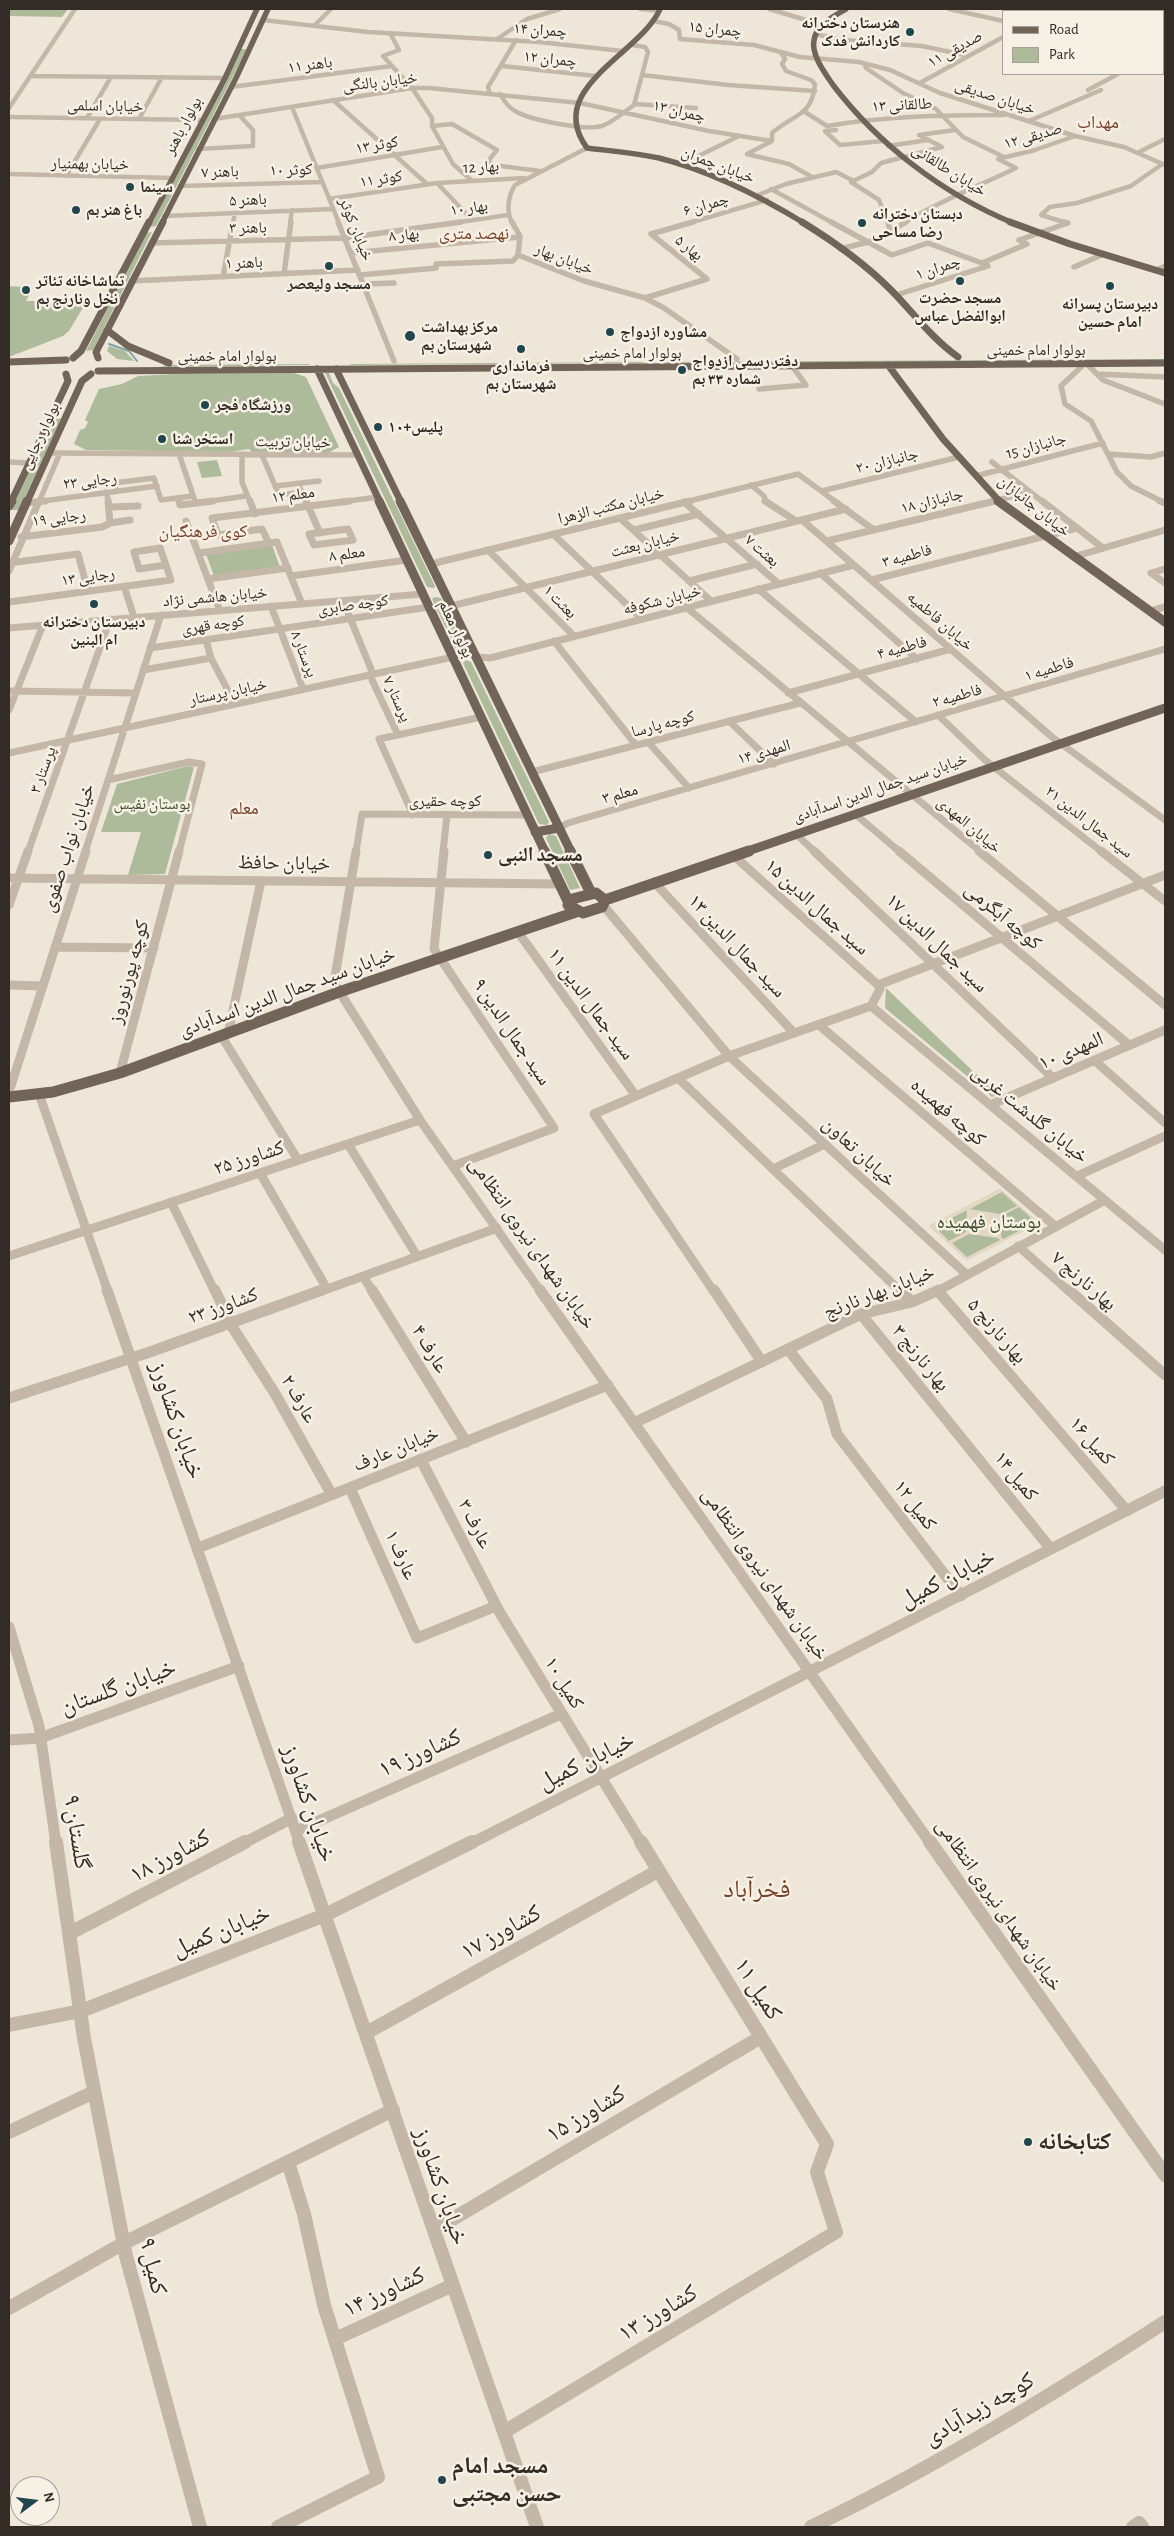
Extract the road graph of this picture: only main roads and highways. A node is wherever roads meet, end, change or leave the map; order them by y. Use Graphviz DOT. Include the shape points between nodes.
graph roads {
  1 [pos="257,9"];
  2 [pos="268,9"];
  3 [pos="846,9"];
  4 [pos="660,10"];
  5 [pos="240,47"];
  6 [pos="250,47"];
  7 [pos="145,230"];
  8 [pos="158,230"];
  9 [pos="1165,273"];
  10 [pos="107,330"];
  11 [pos="1165,356"];
  12 [pos="958,357"];
  13 [pos="70,359"];
  14 [pos="101,360"];
  15 [pos="448,361"];
  16 [pos="9,362"];
  17 [pos="169,363"];
  18 [pos="655,363"];
  19 [pos="1165,363"];
  20 [pos="44,365"];
  21 [pos="315,365"];
  22 [pos="888,365"];
  23 [pos="336,366"];
  24 [pos="154,367"];
  25 [pos="9,369"];
  26 [pos="53,370"];
  27 [pos="94,373"];
  28 [pos="66,374"];
  29 [pos="50,418"];
  30 [pos="65,418"];
  31 [pos="9,506"];
  32 [pos="9,540"];
  33 [pos="444,591"];
  34 [pos="423,594"];
  35 [pos="1165,622"];
  36 [pos="453,657"];
  37 [pos="476,657"];
  38 [pos="1165,708"];
  39 [pos="559,828"];
  40 [pos="535,832"];
  41 [pos="591,893"];
  42 [pos="569,902"];
  43 [pos="604,902"];
  44 [pos="576,912"];
  45 [pos="9,1097"];
  1 -- 5 [label="main road, بولوار باهنر"];
  2 -- 6 [label="main road, بولوار باهنر"];
  3 -- 9 [label="main road, خیابان طالقانی" via="815,34 816,59 862,120 901,157 1015,224"];
  4 -- 12 [label="main road, خیابان چمران" via="643,36 596,76 580,102 574,114 574,125 587,148 660,158 768,200 840,249 896,294 944,348"];
  5 -- 6 [label="main road"];
  5 -- 7 [label="main road, بولوار باهنر"];
  6 -- 8 [label="main road, بولوار باهنر"];
  7 -- 8 [label="main road"];
  7 -- 13 [label="main road, بولوار باهنر" via="82,352"];
  8 -- 10 [label="main road, بولوار باهنر"];
  10 -- 14 [label="main road, بولوار باهنر" via="96,352"];
  10 -- 17 [label="main road" via="135,350"];
  11 -- 12 [label="main road, بولوار امام خمینی"];
  12 -- 18 [label="main road, بولوار امام خمینی"];
  13 -- 14 [label="main road, بولوار امام خمینی"];
  13 -- 20 [label="main road"];
  13 -- 28 [label="main road, بولوار رجایی" via="59,368"];
  14 -- 24 [label="main road, بولوار امام خمینی"];
  14 -- 27 [label="main road, بولوار رجایی" via="104,366"];
  15 -- 18 [label="main road, بولوار امام خمینی"];
  15 -- 21 [label="main road, بولوار امام خمینی"];
  15 -- 23 [label="main road"];
  16 -- 20 [label="main road"];
  17 -- 21 [label="main road, بولوار امام خمینی"];
  17 -- 24 [label="main road, بولوار امام خمینی"];
  18 -- 22 [label="main road, بولوار امام خمینی"];
  18 -- 23 [label="main road, بولوار امام خمینی" via="348,369"];
  19 -- 22 [label="main road, بولوار امام خمینی"];
  20 -- 25 [label="main road"];
  20 -- 26 [label="main road"];
  21 -- 23 [label="main road, بولوار امام خمینی"];
  21 -- 23 [label="main road"];
  21 -- 24 [label="main road, بولوار امام خمینی"];
  21 -- 34 [label="main road, بولوار معلم"];
  22 -- 35 [label="main road, خیابان جانبازان" via="959,458 996,499"];
  23 -- 33 [label="main road, بولوار معلم"];
  24 -- 27 [label="main road, بولوار امام خمینی"];
  27 -- 28 [label="main road, بولوار امام خمینی"];
  27 -- 30 [label="main road, بولوار رجایی" via="82,381"];
  28 -- 29 [label="main road, بولوار رجایی" via="68,381"];
  29 -- 30 [label="main road" via="59,415"];
  29 -- 31 [label="main road, بولوار رجایی"];
  30 -- 32 [label="main road, بولوار رجایی"];
  33 -- 34 [label="main road"];
  33 -- 37 [label="main road, بولوار معلم"];
  34 -- 36 [label="main road, بولوار معلم"];
  36 -- 37 [label="main road"];
  36 -- 40 [label="main road, بولوار معلم"];
  37 -- 39 [label="main road, بولوار معلم"];
  38 -- 43 [label="main road, خیابان سید جمال الدین اسدآبادی" via="654,882"];
  39 -- 40 [label="main road"];
  39 -- 41 [label="main road, بولوار معلم"];
  40 -- 42 [label="main road, بولوار معلم"];
  41 -- 42 [label="main road"];
  41 -- 43 [label="main road" via="600,895"];
  42 -- 44 [label="main road, بولوار معلم" via="570,908"];
  43 -- 44 [label="main road, خیابان سید جمال الدین اسدآبادی" via="588,912"];
  44 -- 45 [label="main road, خیابان سید جمال الدین اسدآبادی" via="339,992 120,1073 53,1092"];
}
